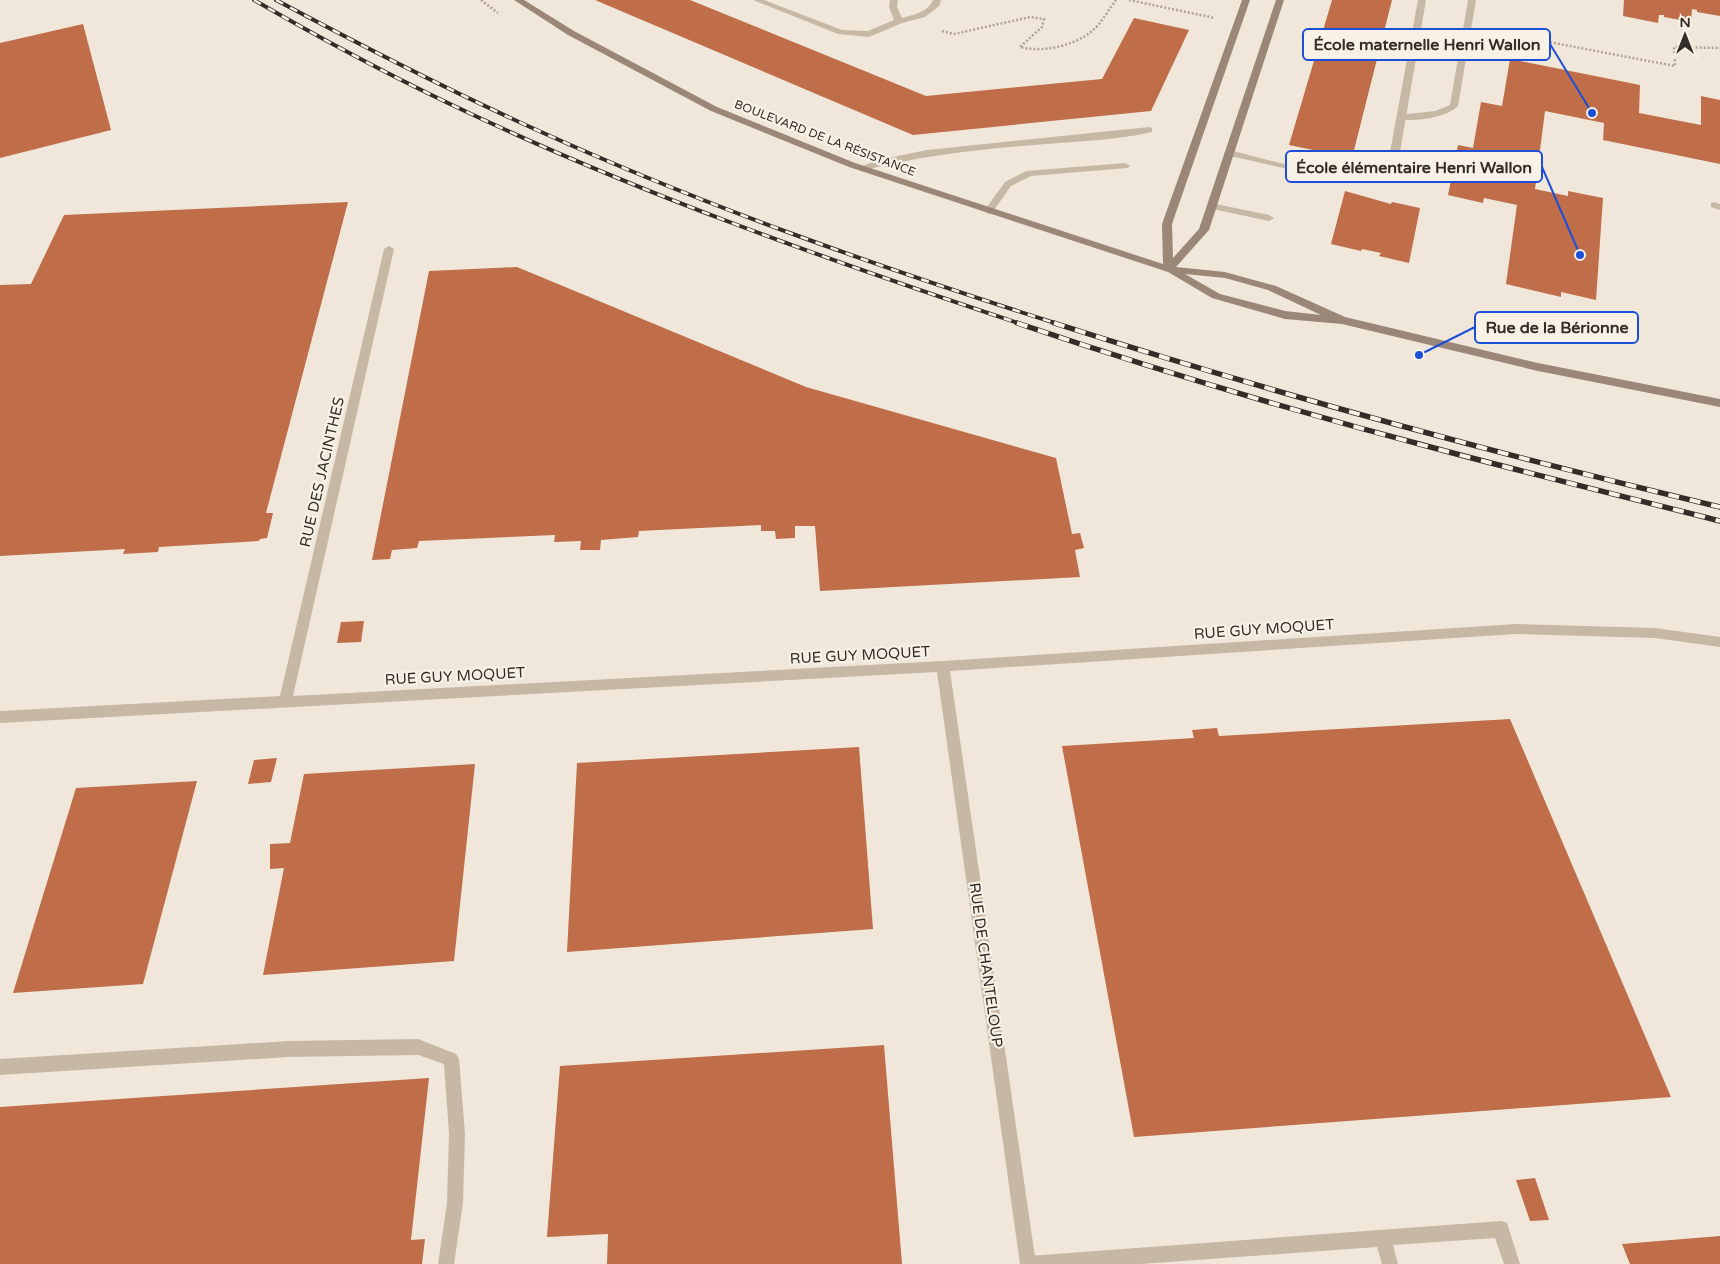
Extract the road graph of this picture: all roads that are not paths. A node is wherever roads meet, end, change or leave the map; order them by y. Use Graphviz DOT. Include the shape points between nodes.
graph roads {
  1 [pos="518,0"];
  2 [pos="757,0"];
  3 [pos="894,0"];
  4 [pos="937,0"];
  5 [pos="1246,0"];
  6 [pos="1280,0"];
  7 [pos="1422,0"];
  8 [pos="1472,0"];
  9 [pos="899,21"];
  10 [pos="1402,116"];
  11 [pos="1149,130"];
  12 [pos="1229,153"];
  13 [pos="1126,166"];
  14 [pos="862,168"];
  15 [pos="1211,206"];
  16 [pos="989,211"];
  17 [pos="1269,218"];
  18 [pos="388,248"];
  19 [pos="1168,269"];
  20 [pos="1342,320"];
  21 [pos="1720,404"];
  22 [pos="1720,642"];
  23 [pos="943,666"];
  24 [pos="285,701"];
  25 [pos="0,716"];
  26 [pos="0,1067"];
  27 [pos="1383,1238"];
  28 [pos="446,1264"];
  29 [pos="1028,1264"];
  30 [pos="1390,1264"];
  31 [pos="1512,1264"];
  1 -- 14 [label="main road, BOULEVARD DE LA RÉSISTANCE" via="571,33 714,109"];
  2 -- 9 [label="street" via="854,34 869,34"];
  3 -- 9 [label="street" via="893,7"];
  4 -- 9 [label="street" via="922,15"];
  5 -- 19 [label="main road" via="1167,224"];
  6 -- 12 [label="main road"];
  7 -- 10 [label="street"];
  8 -- 10 [label="street" via="1454,106 1432,114"];
  10 -- 12 [label="street" via="1396,152 1388,167 1379,174 1352,178 1336,176"];
  11 -- 14 [label="street" via="922,153"];
  12 -- 15 [label="main road"];
  13 -- 16 [label="street" via="1029,174 1008,184"];
  14 -- 16 [label="main road, BOULEVARD DE LA RÉSISTANCE"];
  15 -- 17 [label="street"];
  15 -- 19 [label="main road" via="1204,230"];
  16 -- 19 [label="main road, BOULEVARD DE LA RÉSISTANCE"];
  18 -- 24 [label="street, RUE DES JACINTHES"];
  19 -- 20 [label="main road, BOULEVARD DE LA RÉSISTANCE" via="1225,275 1272,288"];
  19 -- 20 [label="main road, BOULEVARD DE LA RÉSISTANCE" via="1216,296 1285,315"];
  20 -- 21 [label="main road, BOULEVARD DE LA RÉSISTANCE" via="1538,367"];
  22 -- 23 [label="street, RUE GUY MOQUET" via="1656,633 1516,629"];
  23 -- 24 [label="street, RUE GUY MOQUET"];
  23 -- 29 [label="street, RUE DE CHANTELOUP"];
  24 -- 25 [label="street, RUE GUY MOQUET"];
  26 -- 28 [label="street" via="288,1049 418,1047 452,1059 457,1134 455,1203"];
  27 -- 29 [label="street"];
  27 -- 30 [label="street"];
  27 -- 31 [label="street" via="1501,1229"];
}
